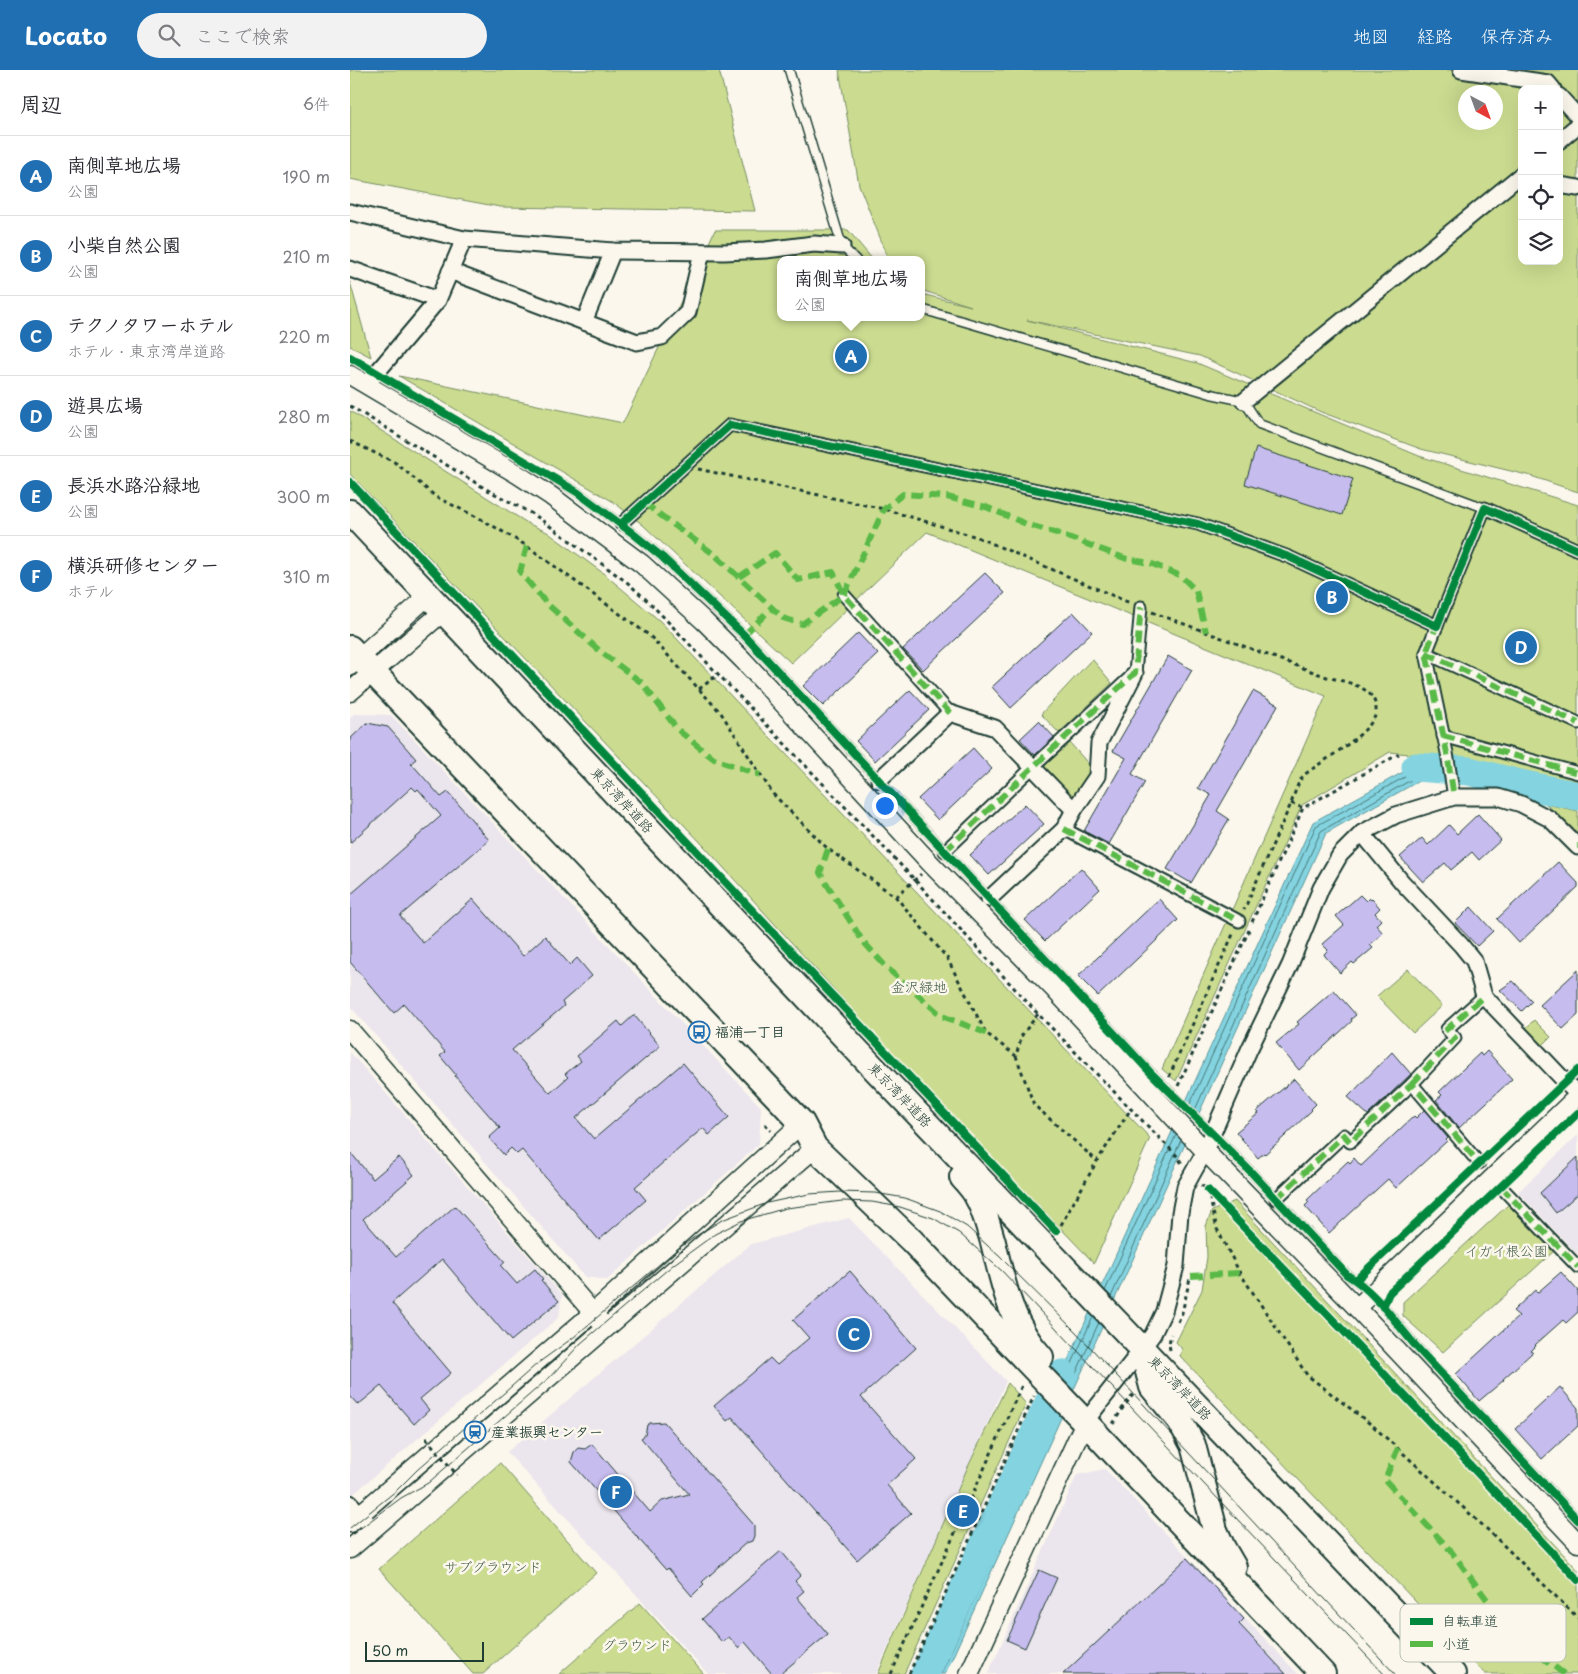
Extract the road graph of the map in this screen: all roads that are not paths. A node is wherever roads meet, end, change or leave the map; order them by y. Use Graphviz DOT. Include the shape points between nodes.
graph roads {
  1 [pos="789,70"];
  2 [pos="1461,70"];
  3 [pos="1550,85"];
  4 [pos="1563,100"];
  5 [pos="1578,117"];
  6 [pos="1578,125"];
  7 [pos="1563,138"];
  8 [pos="1518,179"];
  9 [pos="1563,186"];
  10 [pos="1578,188"];
  11 [pos="350,212"];
  12 [pos="464,239"];
  13 [pos="842,246"];
  14 [pos="613,251"];
  15 [pos="702,252"];
  16 [pos="852,256"];
  17 [pos="350,269"];
  18 [pos="450,271"];
  19 [pos="438,300"];
  20 [pos="925,310"];
  21 [pos="584,322"];
  22 [pos="350,375"];
  23 [pos="367,384"];
  24 [pos="1244,401"];
  25 [pos="554,479"];
  26 [pos="1485,508"];
  27 [pos="350,512"];
  28 [pos="621,524"];
  29 [pos="1578,550"];
  30 [pos="844,595"];
  31 [pos="436,603"];
  32 [pos="1141,607"];
  33 [pos="1436,626"];
  34 [pos="1426,653"];
  35 [pos="358,661"];
  36 [pos="1135,674"];
  37 [pos="350,692"];
  38 [pos="950,713"];
  39 [pos="1578,723"];
  40 [pos="1443,736"];
  41 [pos="1033,767"];
  42 [pos="1578,773"];
  43 [pos="879,780"];
  44 [pos="1453,792"];
  45 [pos="1074,810"];
  46 [pos="1064,829"];
  47 [pos="1362,833"];
  48 [pos="1578,847"];
  49 [pos="945,851"];
  50 [pos="989,899"];
  51 [pos="1239,921"];
  52 [pos="1484,996"];
  53 [pos="350,1030"];
  54 [pos="870,1064"];
  55 [pos="1412,1084"];
  56 [pos="1578,1095"];
  57 [pos="1171,1100"];
  58 [pos="802,1123"];
  59 [pos="1212,1134"];
  60 [pos="816,1148"];
  61 [pos="1205,1151"];
  62 [pos="1479,1164"];
  63 [pos="1501,1187"];
  64 [pos="1276,1199"];
  65 [pos="1578,1267"];
  66 [pos="1371,1295"];
  67 [pos="1357,1308"];
  68 [pos="593,1313"];
  69 [pos="607,1328"];
  70 [pos="1142,1349"];
  71 [pos="1085,1422"];
  72 [pos="353,1513"];
  73 [pos="1578,1520"];
  74 [pos="373,1529"];
  75 [pos="1578,1543"];
  76 [pos="350,1549"];
  77 [pos="1400,1619"];
  78 [pos="1273,1621"];
  79 [pos="1442,1662"];
  80 [pos="969,1674"];
  81 [pos="1323,1674"];
  82 [pos="1453,1674"];
  1 -- 13 [label="lane"];
  2 -- 3 [label="street" via="1548,82"];
  4 -- 5 [label="street"];
  6 -- 7 [label="street"];
  8 -- 24 [label="street"];
  9 -- 10 [label="street"];
  11 -- 12 [label="street"];
  12 -- 14 [label="street"];
  12 -- 18 [label="street"];
  13 -- 15 [label="street" via="814,244 766,250"];
  13 -- 16 [label="lane"];
  14 -- 15 [label="street"];
  14 -- 21 [label="street"];
  15 -- 21 [label="street" via="688,312 662,337 637,342"];
  17 -- 19 [label="street"];
  18 -- 19 [label="street"];
  18 -- 21 [label="street"];
  19 -- 23 [label="street"];
  20 -- 24 [label="lane"];
  22 -- 23 [label="street"];
  23 -- 57 [label="street" via="551,496 642,564 743,660 932,865 1055,990"];
  24 -- 26 [label="lane" via="1259,424"];
  25 -- 28 [label="lane"];
  26 -- 29 [label="street"];
  26 -- 33 [label="street"];
  27 -- 31 [label="highway, 東京湾岸道路"];
  28 -- 33 [label="street" via="730,425 1198,524 1289,557"];
  28 -- 43 [label="lane" via="662,557 744,636"];
  30 -- 38 [label="street"];
  31 -- 35 [label="street"];
  31 -- 54 [label="highway, 東京湾岸道路"];
  32 -- 36 [label="street"];
  33 -- 34 [label="street"];
  34 -- 39 [label="street"];
  34 -- 40 [label="street"];
  35 -- 37 [label="street"];
  35 -- 58 [label="highway"];
  36 -- 41 [label="street"];
  36 -- 45 [label="street" via="1099,744 1097,776"];
  38 -- 41 [label="street" via="995,728"];
  38 -- 43 [label="street"];
  40 -- 42 [label="street"];
  40 -- 44 [label="street"];
  41 -- 45 [label="street"];
  41 -- 49 [label="street"];
  43 -- 49 [label="lane"];
  44 -- 47 [label="street"];
  44 -- 48 [label="street" via="1498,797 1522,804 1550,819"];
  45 -- 46 [label="street"];
  46 -- 50 [label="street"];
  46 -- 51 [label="street"];
  47 -- 52 [label="street" via="1474,962"];
  47 -- 59 [label="street" via="1340,855 1321,888 1290,965"];
  49 -- 50 [label="lane"];
  50 -- 57 [label="lane" via="1150,1072"];
  52 -- 55 [label="street" via="1447,1029 1455,1038"];
  52 -- 56 [label="street"];
  53 -- 68 [label="street"];
  54 -- 70 [label="highway, 東京湾岸道路"];
  54 -- 71 [label="highway" via="893,1099 976,1194 985,1214 1017,1323 1032,1347 1081,1401"];
  55 -- 62 [label="street"];
  55 -- 64 [label="street" via="1350,1142 1344,1135"];
  56 -- 66 [label="street"];
  57 -- 59 [label="lane" via="1195,1116"];
  57 -- 61 [label="street" via="1190,1134"];
  58 -- 60 [label="highway"];
  58 -- 68 [label="street"];
  59 -- 61 [label="street"];
  59 -- 64 [label="lane"];
  60 -- 69 [label="street"];
  60 -- 71 [label="highway" via="912,1241"];
  61 -- 67 [label="street"];
  61 -- 70 [label="street" via="1185,1187 1171,1290 1164,1311"];
  63 -- 65 [label="street"];
  64 -- 66 [label="lane" via="1347,1275"];
  66 -- 67 [label="street"];
  66 -- 73 [label="lane"];
  67 -- 75 [label="street"];
  68 -- 69 [label="street"];
  68 -- 72 [label="street"];
  69 -- 74 [label="street"];
  70 -- 71 [label="street"];
  70 -- 77 [label="highway, 東京湾岸道路"];
  70 -- 78 [label="highway" via="1152,1387 1188,1434 1210,1515 1223,1548"];
  71 -- 78 [label="highway"];
  71 -- 80 [label="street"];
  72 -- 74 [label="street"];
  74 -- 76 [label="street"];
  78 -- 81 [label="highway"];
  79 -- 82 [label="highway, 東京湾岸道路"];
}
